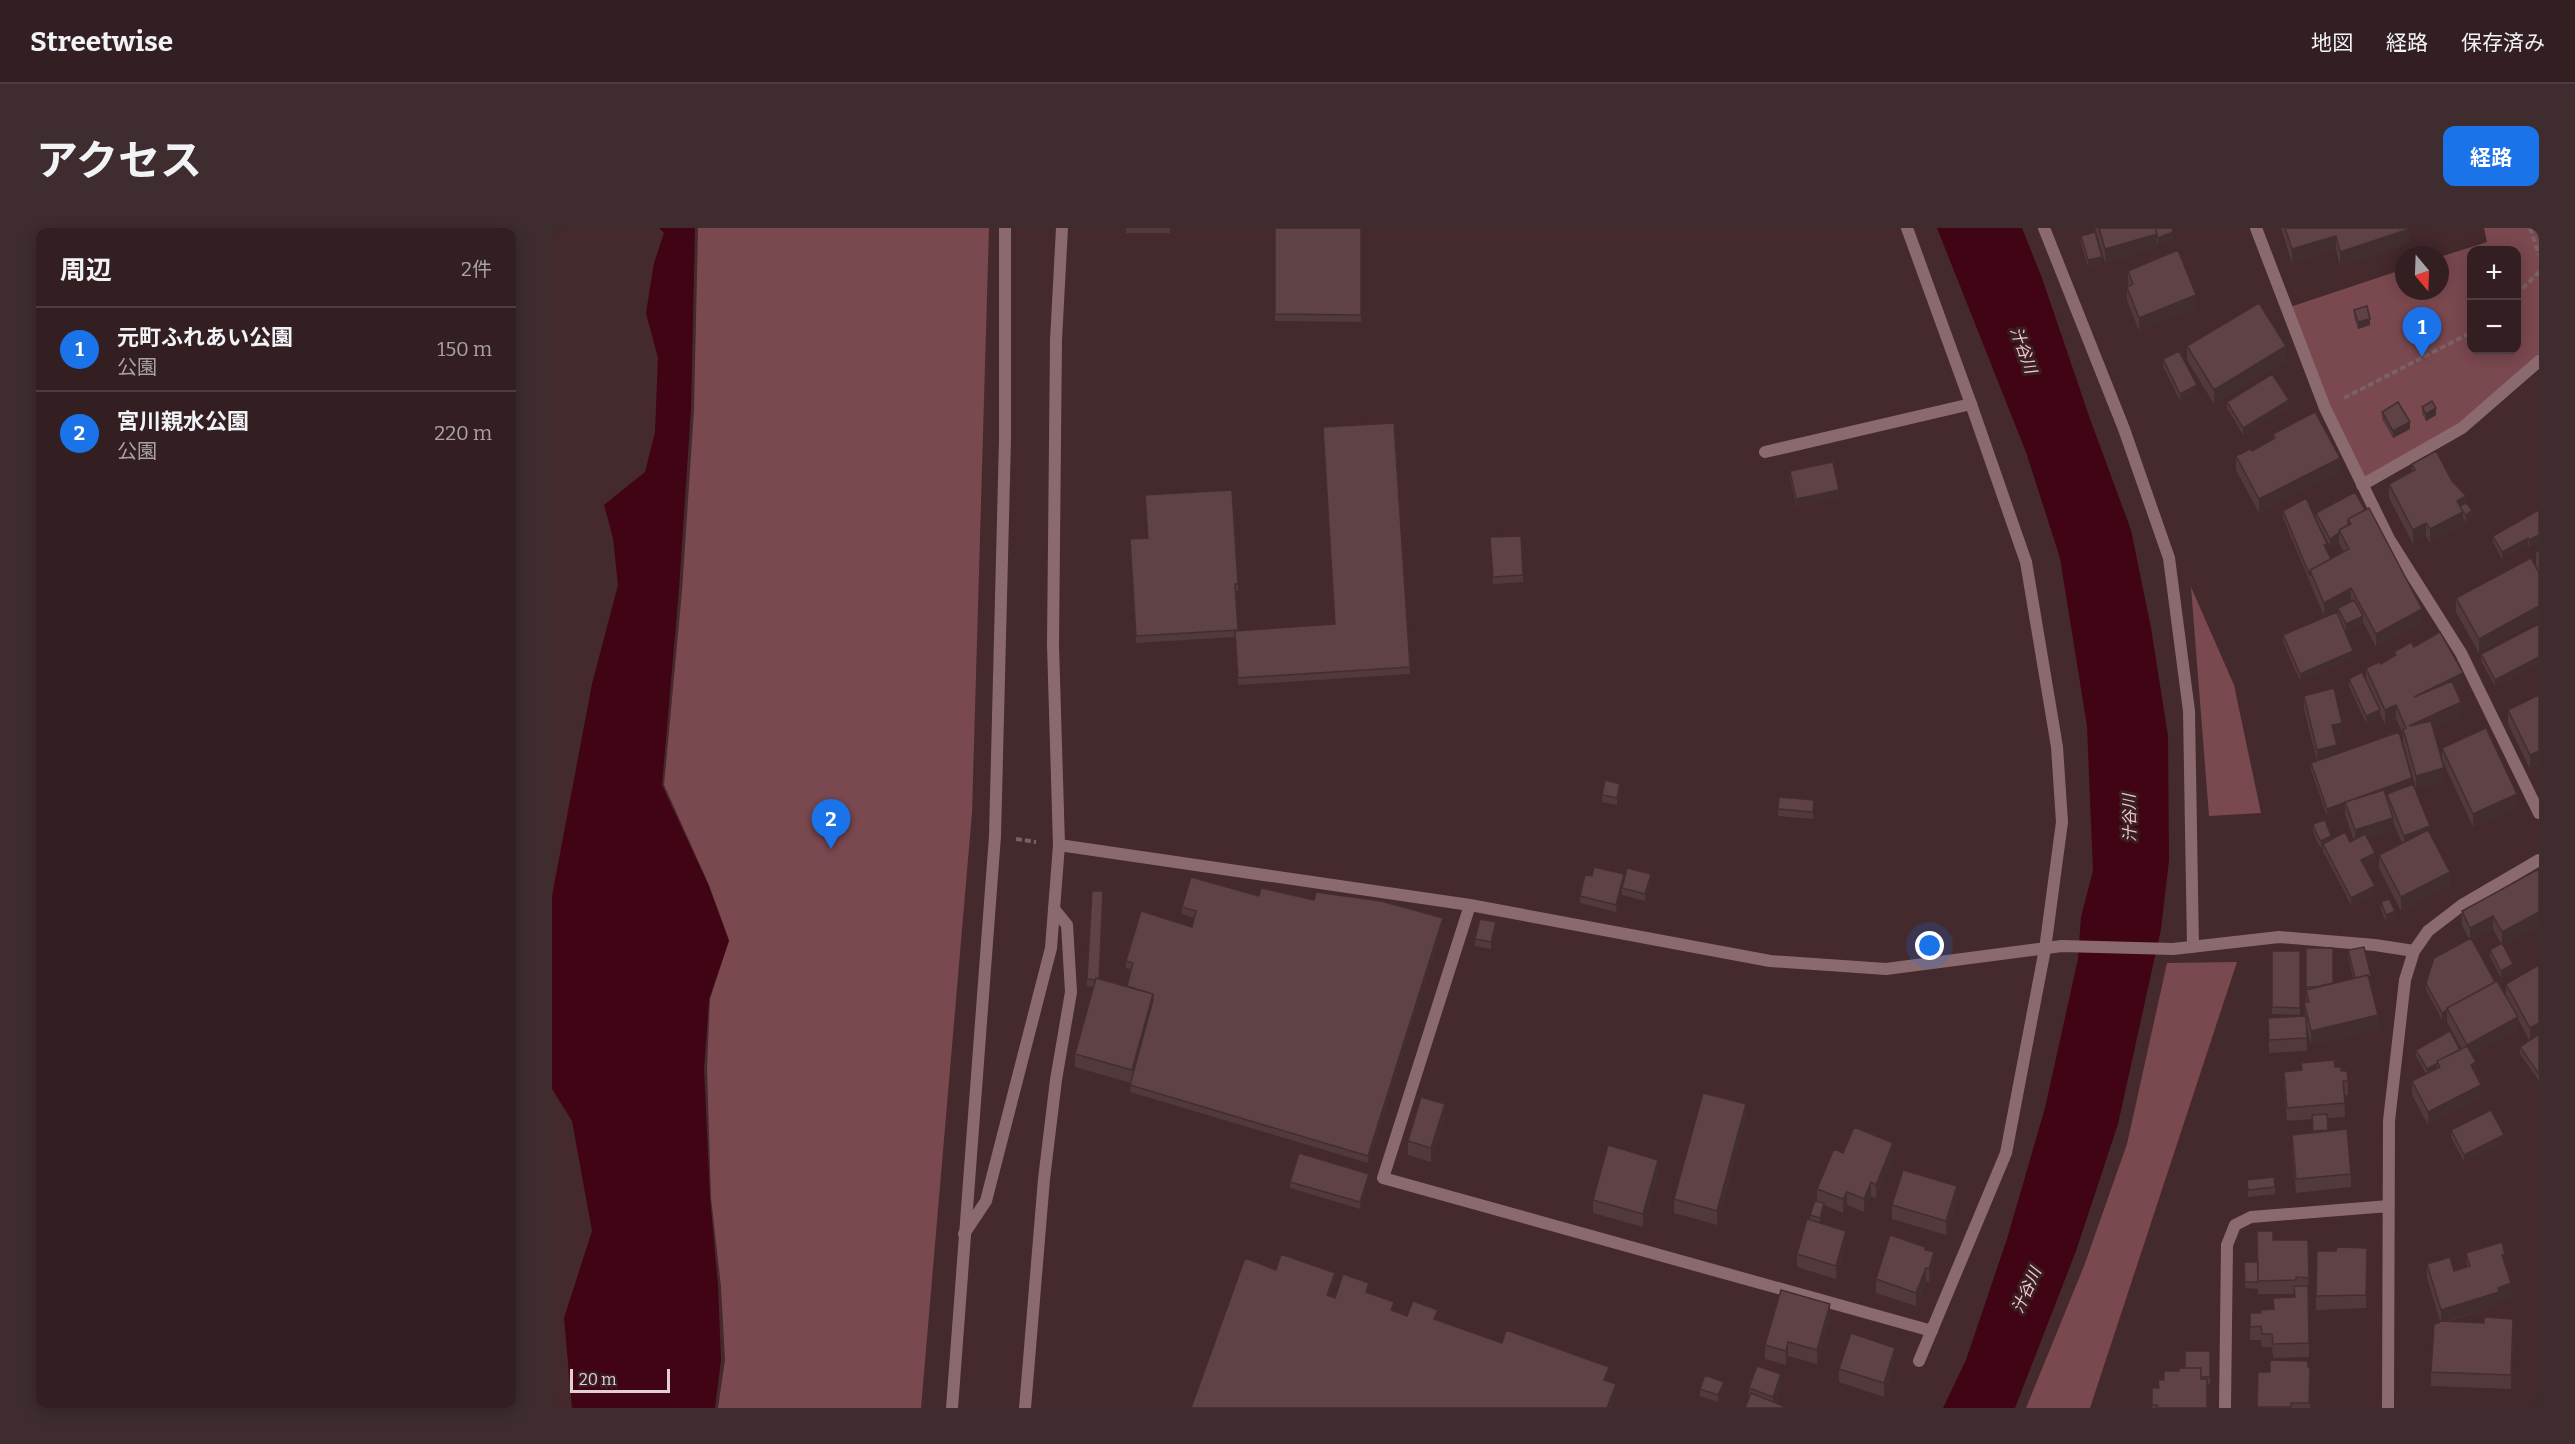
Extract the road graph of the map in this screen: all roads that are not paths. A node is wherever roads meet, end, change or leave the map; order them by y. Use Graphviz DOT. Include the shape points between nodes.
graph roads {
  1 [pos="1005,228"];
  2 [pos="1062,228"];
  3 [pos="1907,228"];
  4 [pos="2044,228"];
  5 [pos="2256,228"];
  6 [pos="2539,362"];
  7 [pos="1971,404"];
  8 [pos="1765,452"];
  9 [pos="2362,485"];
  10 [pos="2539,813"];
  11 [pos="1059,845"];
  12 [pos="2539,860"];
  13 [pos="1470,905"];
  14 [pos="1054,909"];
  15 [pos="2193,947"];
  16 [pos="2045,948"];
  17 [pos="2414,951"];
  18 [pos="2390,1206"];
  19 [pos="963,1234"];
  20 [pos="1932,1331"];
  21 [pos="1919,1361"];
  22 [pos="952,1408"];
  23 [pos="1025,1408"];
  24 [pos="2225,1408"];
  25 [pos="2388,1408"];
  1 -- 19 [label="street" via="1005,440 995,836"];
  2 -- 11 [label="street" via="1056,340 1053,645"];
  3 -- 7 [label="street"];
  4 -- 15 [label="street" via="2124,429 2169,558 2189,711"];
  5 -- 9 [label="street" via="2325,408"];
  6 -- 9 [label="street" via="2462,428"];
  7 -- 8 [label="street"];
  7 -- 16 [label="street" via="2026,562 2057,747 2062,822"];
  9 -- 10 [label="street" via="2388,539 2461,653"];
  11 -- 13 [label="street"];
  11 -- 14 [label="street"];
  12 -- 17 [label="street" via="2462,905 2428,931"];
  13 -- 16 [label="street" via="1770,961 1886,969"];
  13 -- 20 [label="street" via="1383,1178"];
  14 -- 19 [label="street" via="1051,948 986,1201"];
  14 -- 23 [label="street" via="1067,925 1071,992 1044,1179"];
  15 -- 16 [label="street"];
  15 -- 17 [label="street" via="2279,937"];
  16 -- 20 [label="street" via="2006,1153"];
  17 -- 18 [label="street" via="2401,1002 2389,1120"];
  18 -- 24 [label="street" via="2251,1217 2235,1225 2227,1245"];
  18 -- 25 [label="street"];
  19 -- 22 [label="street"];
  20 -- 21 [label="street"];
}
